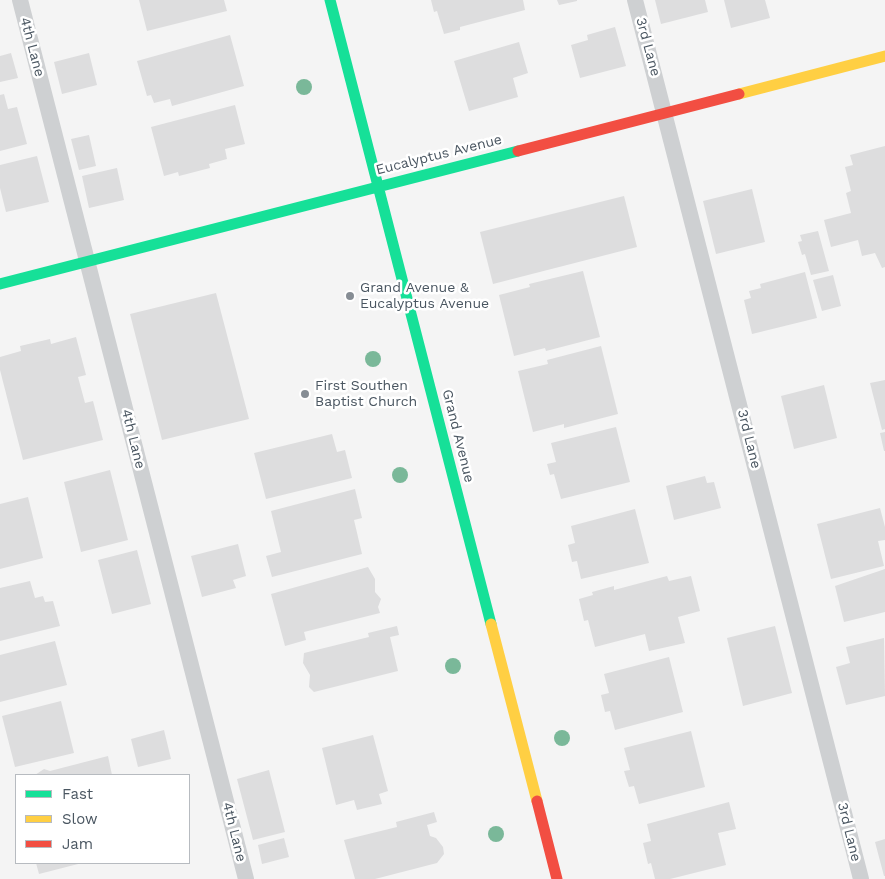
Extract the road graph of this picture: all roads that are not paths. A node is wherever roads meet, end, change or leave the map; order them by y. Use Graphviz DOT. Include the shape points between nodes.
graph roads {
  1 [pos="20,0"];
  2 [pos="330,0"];
  3 [pos="635,0"];
  4 [pos="885,56"];
  5 [pos="665,113"];
  6 [pos="378,186"];
  7 [pos="88,261"];
  8 [pos="0,284"];
  9 [pos="246,879"];
  10 [pos="557,879"];
  11 [pos="861,879"];
  1 -- 7 [label="lane, 4th Lane"];
  2 -- 6 [label="street, Grand Avenue"];
  3 -- 5 [label="lane, 3rd Lane"];
  4 -- 5 [label="street, Eucalyptus Avenue"];
  5 -- 6 [label="street, Eucalyptus Avenue"];
  5 -- 11 [label="lane, 3rd Lane"];
  6 -- 7 [label="street, Eucalyptus Avenue"];
  6 -- 10 [label="street, Grand Avenue"];
  7 -- 8 [label="street, Eucalyptus Avenue"];
  7 -- 9 [label="lane, 4th Lane"];
}
